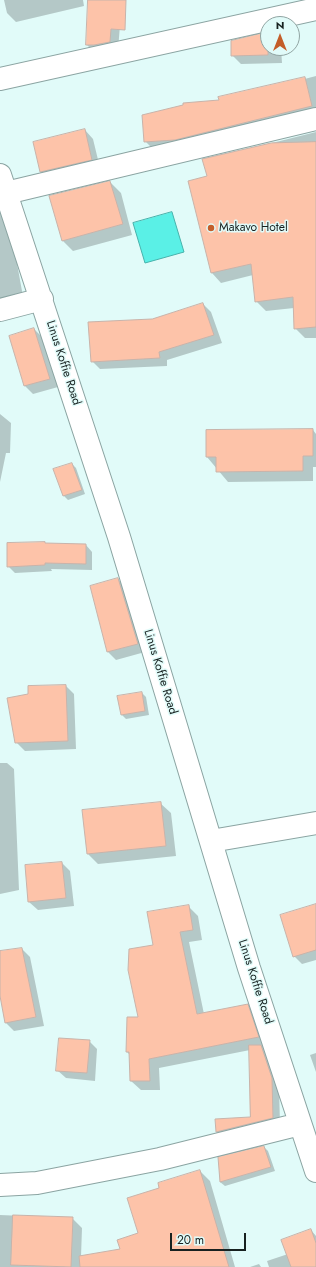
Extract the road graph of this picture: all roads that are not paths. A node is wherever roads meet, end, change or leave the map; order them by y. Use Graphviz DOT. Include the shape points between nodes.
graph roads {
  1 [pos="316,9"];
  2 [pos="0,80"];
  3 [pos="316,119"];
  4 [pos="3,184"];
  5 [pos="42,299"];
  6 [pos="0,310"];
  7 [pos="316,823"];
  8 [pos="212,841"];
  9 [pos="300,1124"];
  10 [pos="316,1171"];
  11 [pos="0,1184"];
  1 -- 2 [label="street"];
  3 -- 4 [label="street"];
  4 -- 5 [label="street, Linus Koffie Road"];
  5 -- 6 [label="street"];
  5 -- 8 [label="street, Linus Koffie Road" via="119,537"];
  7 -- 8 [label="street"];
  8 -- 9 [label="street, Linus Koffie Road" via="249,968"];
  9 -- 10 [label="street, Linus Koffie Road"];
  9 -- 11 [label="street" via="160,1159 36,1183"];
}
